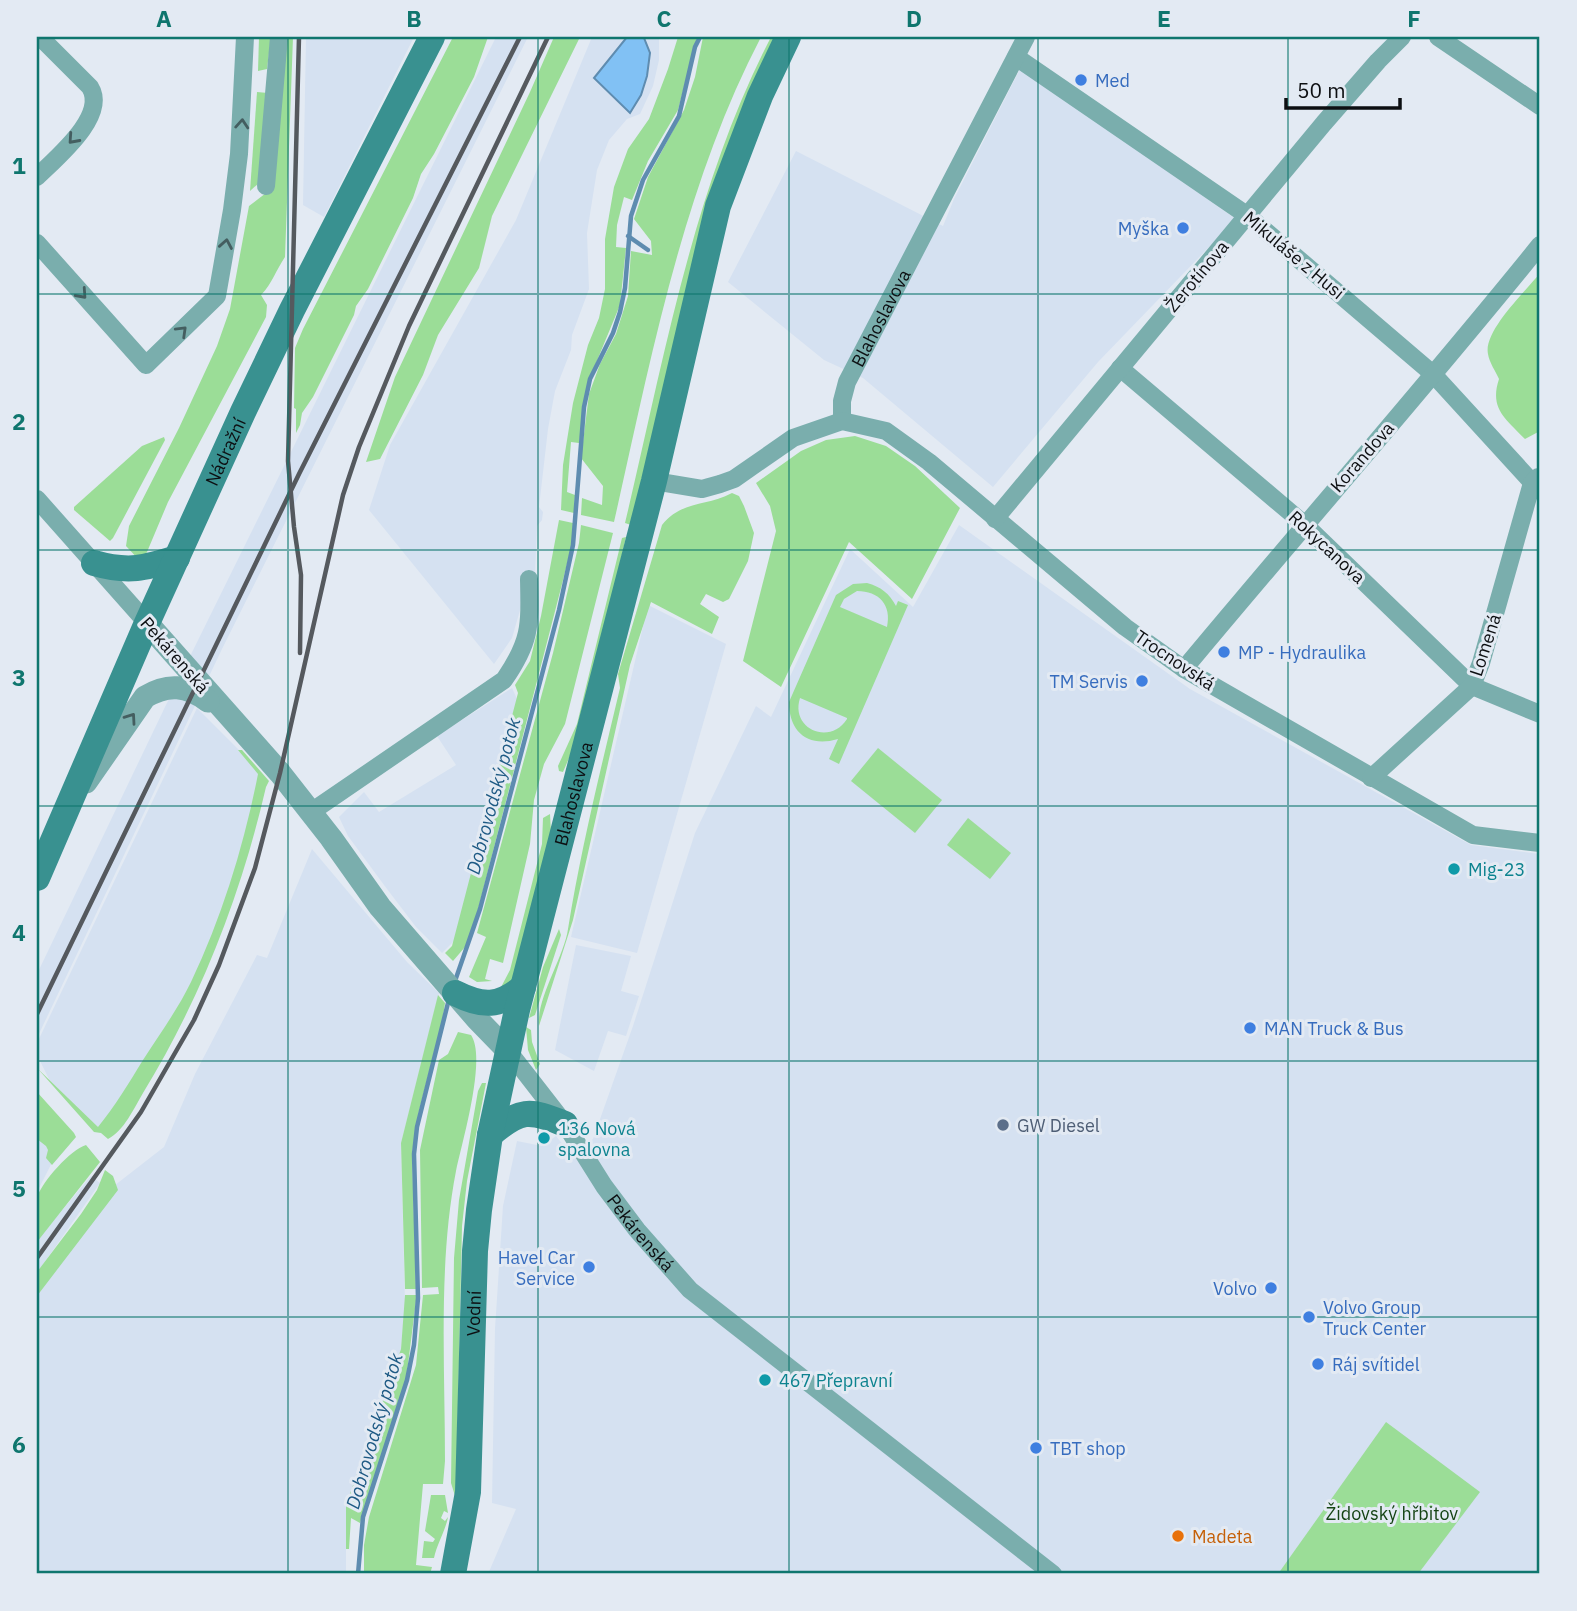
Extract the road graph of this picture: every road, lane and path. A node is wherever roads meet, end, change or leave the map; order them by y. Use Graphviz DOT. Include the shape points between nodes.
graph roads {
  1 [pos="40,37"];
  2 [pos="245,37"];
  3 [pos="279,37"];
  4 [pos="432,37"];
  5 [pos="788,37"];
  6 [pos="1026,37"];
  7 [pos="1402,37"];
  8 [pos="1438,37"];
  9 [pos="1016,57"];
  10 [pos="244,77"];
  11 [pos="275,81"];
  12 [pos="1540,106"];
  13 [pos="37,177"];
  14 [pos="265,186"];
  15 [pos="1248,216"];
  16 [pos="37,243"];
  17 [pos="1540,245"];
  18 [pos="1120,368"];
  19 [pos="1433,374"];
  20 [pos="842,421"];
  21 [pos="654,481"];
  22 [pos="1538,483"];
  23 [pos="37,499"];
  24 [pos="995,519"];
  25 [pos="1304,524"];
  26 [pos="177,558"];
  27 [pos="94,563"];
  28 [pos="529,579"];
  29 [pos="147,623"];
  30 [pos="1184,669"];
  31 [pos="1472,686"];
  32 [pos="1540,714"];
  33 [pos="229,718"];
  34 [pos="1371,778"];
  35 [pos="311,812"];
  36 [pos="64,814"];
  37 [pos="1540,843"];
  38 [pos="37,878"];
  39 [pos="523,986"];
  40 [pos="459,995"];
  41 [pos="509,1052"];
  42 [pos="565,1124"];
  43 [pos="490,1135"];
  44 [pos="453,1574"];
  45 [pos="1053,1574"];
  1 -- 13 [label="street, one-way" via="94,94 94,105 90,120"];
  2 -- 10 [label="street"];
  3 -- 11 [label="street"];
  4 -- 26 [label="main road, Nádražní" via="292,310"];
  5 -- 21 [label="main road, Blahoslavova" via="718,206"];
  6 -- 9 [label="street, Blahoslavova"];
  7 -- 15 [label="street, Žerotínova"];
  8 -- 12 [label="street"];
  9 -- 15 [label="street, Mikuláše z Husi"];
  9 -- 20 [label="street, Blahoslavova" via="847,382"];
  10 -- 11 [label="street"];
  16 -- 10 [label="street, one-way" via="145,365 217,296 235,192"];
  11 -- 14 [label="street"];
  15 -- 18 [label="street, Žerotínova"];
  15 -- 19 [label="street, Mikuláše z Husi"];
  17 -- 19 [label="street, Korandova"];
  18 -- 24 [label="street, Žerotínova"];
  18 -- 25 [label="street, Rokycanova"];
  19 -- 22 [label="street, Mikuláše z Husi"];
  19 -- 25 [label="street, Korandova"];
  20 -- 21 [label="street" via="793,438 720,484 702,489"];
  20 -- 24 [label="street, Trocnovská" via="886,431"];
  21 -- 39 [label="main road, Blahoslavova"];
  22 -- 31 [label="street, Lomená"];
  23 -- 27 [label="street, Pekárenská"];
  24 -- 30 [label="street, Trocnovská" via="1125,627"];
  25 -- 30 [label="street, Korandova"];
  25 -- 31 [label="street, Rokycanova"];
  26 -- 27 [label="main road" via="136,570"];
  26 -- 29 [label="main road, Nádražní"];
  27 -- 29 [label="street, Pekárenská"];
  28 -- 35 [label="street" via="530,622 521,655 504,680"];
  29 -- 33 [label="street, Pekárenská"];
  29 -- 36 [label="main road, Nádražní"];
  30 -- 34 [label="street, Trocnovská"];
  31 -- 32 [label="street, Rokycanova"];
  31 -- 34 [label="street, Lomená"];
  33 -- 35 [label="street, Pekárenská"];
  36 -- 33 [label="street, one-way" via="145,697 157,690 186,688"];
  34 -- 37 [label="street, Trocnovská" via="1473,835"];
  35 -- 40 [label="street, Pekárenská" via="380,907"];
  36 -- 38 [label="main road, Nádražní"];
  39 -- 40 [label="main road" via="503,1001 483,1003"];
  39 -- 41 [label="main road, Blahoslavova"];
  40 -- 41 [label="street, Pekárenská"];
  41 -- 42 [label="street, Pekárenská"];
  41 -- 43 [label="main road, Vodní"];
  42 -- 43 [label="main road" via="542,1114 519,1114"];
  42 -- 45 [label="street, Pekárenská" via="637,1230 690,1290"];
  43 -- 44 [label="main road, Vodní" via="475,1251 468,1492"];
}
